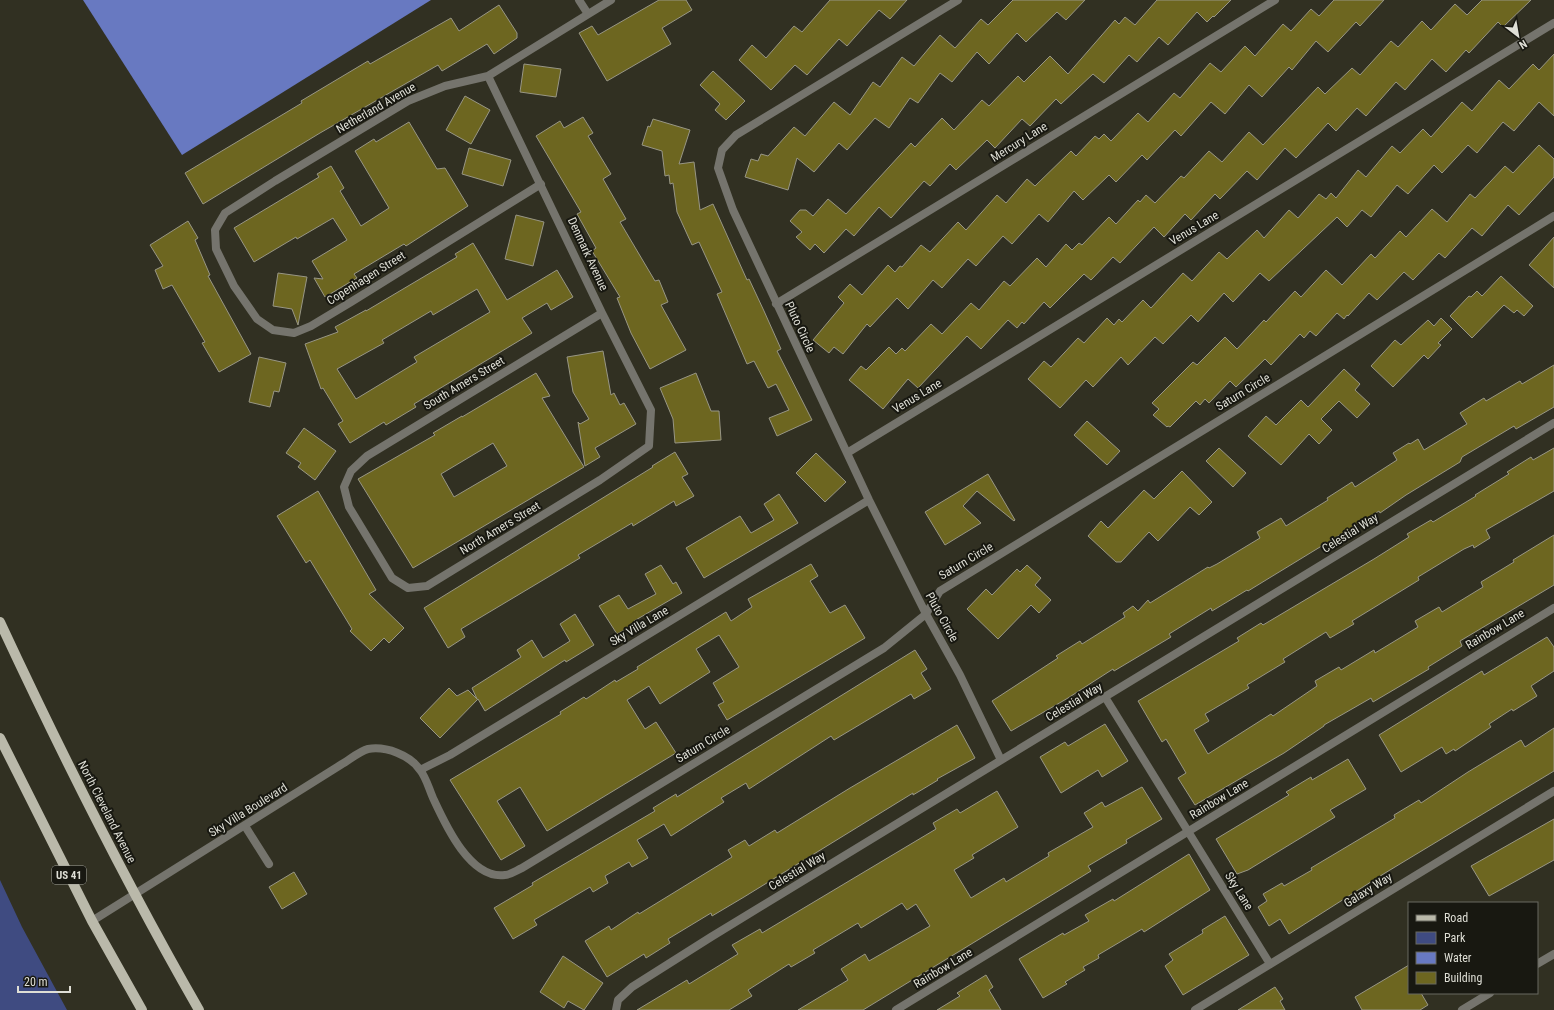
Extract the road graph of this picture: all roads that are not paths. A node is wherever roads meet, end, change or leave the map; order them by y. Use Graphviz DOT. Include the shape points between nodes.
graph roads {
  1 [pos="580,0"];
  2 [pos="611,0"];
  3 [pos="958,0"];
  4 [pos="1275,0"];
  5 [pos="588,14"];
  6 [pos="1554,23"];
  7 [pos="488,76"];
  8 [pos="542,184"];
  9 [pos="1554,216"];
  10 [pos="221,261"];
  11 [pos="776,304"];
  12 [pos="602,313"];
  13 [pos="1554,423"];
  14 [pos="649,446"];
  15 [pos="847,453"];
  16 [pos="346,482"];
  17 [pos="869,500"];
  18 [pos="1554,608"];
  19 [pos="926,614"];
  20 [pos="0,622"];
  21 [pos="1105,697"];
  22 [pos="0,738"];
  23 [pos="1001,760"];
  24 [pos="420,770"];
  25 [pos="1554,791"];
  26 [pos="245,826"];
  27 [pos="1188,832"];
  28 [pos="269,864"];
  29 [pos="134,896"];
  30 [pos="92,921"];
  31 [pos="1554,954"];
  32 [pos="1538,963"];
  33 [pos="1270,964"];
  34 [pos="1488,994"];
  35 [pos="142,1010"];
  36 [pos="200,1010"];
  37 [pos="616,1010"];
  38 [pos="896,1010"];
  39 [pos="1195,1010"];
  40 [pos="1462,1010"];
  1 -- 5 [label="street"];
  2 -- 5 [label="street, Netherland Avenue"];
  3 -- 11 [label="street, Pluto Circle" via="736,135 722,150 718,168 723,186"];
  4 -- 11 [label="street, Mercury Lane"];
  5 -- 7 [label="street, Netherland Avenue"];
  6 -- 15 [label="street, Venus Lane"];
  7 -- 8 [label="street, Denmark Avenue"];
  7 -- 10 [label="street, Netherland Avenue" via="445,86 408,101 225,213 215,230 216,249"];
  8 -- 10 [label="street, Copenhagen Street" via="311,326 294,333 273,330 257,319 244,304"];
  8 -- 12 [label="street, Denmark Avenue"];
  9 -- 19 [label="street, Saturn Circle" via="940,591"];
  11 -- 15 [label="street, Pluto Circle"];
  12 -- 14 [label="street, Denmark Avenue" via="651,410"];
  12 -- 16 [label="street, South Amers Street" via="367,456 351,471"];
  13 -- 21 [label="street, Celestial Way"];
  14 -- 16 [label="street, North Amers Street" via="600,480 427,586 408,588 392,578 349,507 344,487"];
  15 -- 17 [label="street, Pluto Circle"];
  17 -- 19 [label="street, Pluto Circle"];
  17 -- 24 [label="street, Sky Villa Lane" via="450,755"];
  18 -- 27 [label="street, Rainbow Lane"];
  19 -- 23 [label="street, Pluto Circle" via="956,668"];
  19 -- 24 [label="street, Saturn Circle" via="884,648 522,868 505,875 486,874 470,862 438,808"];
  20 -- 29 [label="main road, North Cleveland Avenue"];
  21 -- 23 [label="street, Celestial Way"];
  21 -- 27 [label="street, Sky Lane"];
  22 -- 30 [label="main road, US 41"];
  23 -- 37 [label="street, Celestial Way" via="632,987 618,1000"];
  24 -- 26 [label="street, Sky Villa Boulevard" via="406,756 388,750 368,749"];
  25 -- 33 [label="street, Galaxy Way"];
  26 -- 28 [label="street"];
  26 -- 29 [label="street, Sky Villa Boulevard"];
  27 -- 33 [label="street, Sky Lane"];
  27 -- 38 [label="street, Rainbow Lane"];
  29 -- 30 [label="street, Sky Villa Boulevard"];
  29 -- 36 [label="main road, North Cleveland Avenue"];
  30 -- 35 [label="main road, US 41"];
  31 -- 32 [label="street"];
  33 -- 39 [label="street, Galaxy Way"];
  34 -- 40 [label="street"];
}
